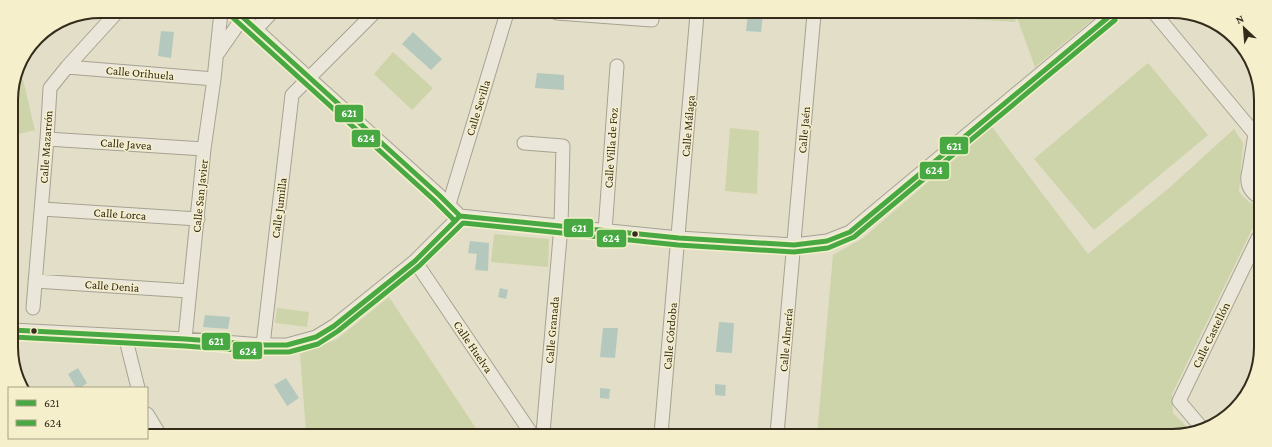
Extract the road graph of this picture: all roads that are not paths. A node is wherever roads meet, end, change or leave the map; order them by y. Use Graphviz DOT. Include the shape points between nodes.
graph roads {
  1 [pos="112,18"];
  2 [pos="220,18"];
  3 [pos="238,18"];
  4 [pos="244,18"];
  5 [pos="266,18"];
  6 [pos="369,18"];
  7 [pos="505,18"];
  8 [pos="637,18"];
  9 [pos="697,18"];
  10 [pos="814,18"];
  11 [pos="1107,18"];
  12 [pos="1158,18"];
  13 [pos="652,20"];
  14 [pos="256,29"];
  15 [pos="217,54"];
  16 [pos="617,66"];
  17 [pos="67,67"];
  18 [pos="214,79"];
  19 [pos="310,79"];
  20 [pos="1254,133"];
  21 [pos="48,139"];
  22 [pos="524,143"];
  23 [pos="204,149"];
  24 [pos="1254,149"];
  25 [pos="1254,165"];
  26 [pos="1248,172"];
  27 [pos="1254,194"];
  28 [pos="449,204"];
  29 [pos="42,209"];
  30 [pos="460,216"];
  31 [pos="198,219"];
  32 [pos="561,226"];
  33 [pos="605,230"];
  34 [pos="678,238"];
  35 [pos="794,245"];
  36 [pos="1254,246"];
  37 [pos="415,261"];
  38 [pos="35,281"];
  39 [pos="189,291"];
  40 [pos="32,308"];
  41 [pos="18,330"];
  42 [pos="125,336"];
  43 [pos="185,339"];
  44 [pos="263,346"];
  45 [pos="138,387"];
  46 [pos="148,416"];
  47 [pos="1199,425"];
  48 [pos="156,429"];
  49 [pos="528,429"];
  50 [pos="543,429"];
  51 [pos="661,429"];
  52 [pos="777,429"];
  1 -- 17 [label="street, Calle Mazarrón"];
  2 -- 15 [label="street, Calle San Javier"];
  3 -- 15 [label="street, Calle San Javier"];
  4 -- 14 [label="street"];
  5 -- 14 [label="street"];
  6 -- 19 [label="street, Calle Jumilla"];
  7 -- 28 [label="street, Calle Sevilla"];
  8 -- 13 [label="street"];
  9 -- 34 [label="street, Calle Málaga"];
  10 -- 35 [label="street, Calle Jaén"];
  11 -- 35 [label="street" via="850,232 827,241"];
  12 -- 20 [label="street"];
  14 -- 19 [label="street"];
  15 -- 18 [label="street, Calle San Javier"];
  16 -- 33 [label="street, Calle Villa de Foz"];
  17 -- 18 [label="street, Calle Orihuela"];
  17 -- 21 [label="street, Calle Mazarrón" via="50,88"];
  18 -- 23 [label="street, Calle San Javier"];
  19 -- 28 [label="street"];
  19 -- 44 [label="street, Calle Jumilla" via="292,95"];
  21 -- 23 [label="street, Calle Javea"];
  21 -- 29 [label="street, Calle Mazarrón"];
  22 -- 32 [label="street, Calle Granada" via="563,146"];
  23 -- 31 [label="street, Calle San Javier"];
  24 -- 26 [label="street"];
  25 -- 26 [label="street"];
  26 -- 27 [label="street" via="1248,184"];
  28 -- 30 [label="street"];
  29 -- 31 [label="street, Calle Lorca"];
  29 -- 38 [label="street, Calle Mazarrón"];
  30 -- 32 [label="street"];
  30 -- 37 [label="street"];
  31 -- 39 [label="street, Calle San Javier"];
  32 -- 33 [label="street"];
  32 -- 50 [label="street, Calle Granada"];
  33 -- 34 [label="street"];
  34 -- 35 [label="street"];
  34 -- 51 [label="street, Calle Córdoba"];
  35 -- 52 [label="street, Calle Almería"];
  36 -- 47 [label="street, Calle Castellón" via="1179,401"];
  37 -- 44 [label="street" via="334,326 316,337 287,345"];
  37 -- 49 [label="street, Calle Huelva"];
  38 -- 39 [label="street, Calle Denia"];
  38 -- 40 [label="street, Calle Mazarrón"];
  39 -- 43 [label="street, Calle San Javier"];
  41 -- 42 [label="street"];
  42 -- 43 [label="street"];
  42 -- 45 [label="street"];
  43 -- 44 [label="street"];
  46 -- 48 [label="street"];
}
